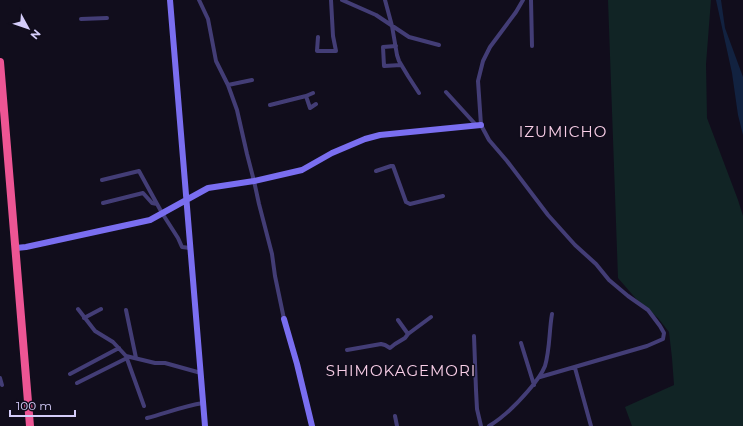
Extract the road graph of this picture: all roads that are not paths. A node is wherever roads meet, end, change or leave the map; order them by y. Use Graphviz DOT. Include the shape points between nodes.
graph roads {
  1 [pos="170,0"];
  2 [pos="199,0"];
  3 [pos="331,0"];
  4 [pos="342,0"];
  5 [pos="385,0"];
  6 [pos="523,0"];
  7 [pos="531,0"];
  8 [pos="107,18"];
  9 [pos="81,19"];
  10 [pos="392,26"];
  11 [pos="318,37"];
  12 [pos="439,45"];
  13 [pos="396,46"];
  14 [pos="532,46"];
  15 [pos="0,62"];
  16 [pos="401,65"];
  17 [pos="252,80"];
  18 [pos="228,85"];
  19 [pos="446,92"];
  20 [pos="313,93"];
  21 [pos="419,93"];
  22 [pos="306,96"];
  23 [pos="316,104"];
  24 [pos="270,105"];
  25 [pos="479,126"];
  26 [pos="376,171"];
  27 [pos="102,180"];
  28 [pos="254,181"];
  29 [pos="443,196"];
  30 [pos="186,200"];
  31 [pos="103,203"];
  32 [pos="157,204"];
  33 [pos="162,213"];
  34 [pos="16,248"];
  35 [pos="190,248"];
  36 [pos="78,309"];
  37 [pos="101,309"];
  38 [pos="126,310"];
  39 [pos="552,314"];
  40 [pos="431,317"];
  41 [pos="84,318"];
  42 [pos="284,319"];
  43 [pos="398,320"];
  44 [pos="408,334"];
  45 [pos="474,336"];
  46 [pos="521,343"];
  47 [pos="119,348"];
  48 [pos="347,350"];
  49 [pos="127,357"];
  50 [pos="136,358"];
  51 [pos="575,368"];
  52 [pos="200,373"];
  53 [pos="70,374"];
  54 [pos="540,377"];
  55 [pos="0,378"];
  56 [pos="77,384"];
  57 [pos="2,385"];
  58 [pos="534,385"];
  59 [pos="203,403"];
  60 [pos="144,406"];
  61 [pos="395,416"];
  62 [pos="147,418"];
  63 [pos="30,426"];
  64 [pos="205,426"];
  65 [pos="312,426"];
  66 [pos="397,426"];
  67 [pos="481,426"];
  68 [pos="489,426"];
  69 [pos="591,426"];
  1 -- 30 [label="street"];
  2 -- 18 [label="street" via="208,19 216,60"];
  3 -- 11 [label="street" via="336,51 317,51"];
  4 -- 10 [label="street"];
  5 -- 10 [label="street"];
  6 -- 25 [label="street" via="483,61 478,81"];
  7 -- 14 [label="street"];
  8 -- 9 [label="street"];
  10 -- 12 [label="street" via="409,37"];
  10 -- 13 [label="street"];
  13 -- 16 [label="street"];
  13 -- 16 [label="street" via="383,47 384,66"];
  15 -- 34 [label="highway"];
  16 -- 21 [label="street"];
  17 -- 18 [label="street"];
  18 -- 28 [label="street" via="237,110"];
  19 -- 25 [label="street"];
  20 -- 22 [label="street"];
  22 -- 23 [label="street" via="310,108"];
  22 -- 24 [label="street"];
  25 -- 28 [label="street" via="380,135 332,153 302,170"];
  25 -- 51 [label="street" via="570,240 609,280 648,310 664,333 663,339 647,346"];
  26 -- 29 [label="street" via="393,166 406,202 410,204"];
  27 -- 32 [label="street" via="139,170"];
  28 -- 30 [label="street" via="208,188"];
  28 -- 42 [label="street" via="272,254"];
  30 -- 33 [label="street"];
  30 -- 35 [label="street"];
  31 -- 32 [label="street" via="142,194"];
  32 -- 33 [label="street"];
  33 -- 34 [label="street" via="150,220"];
  33 -- 35 [label="street" via="182,247"];
  34 -- 63 [label="highway"];
  35 -- 52 [label="street"];
  36 -- 41 [label="street"];
  37 -- 41 [label="street"];
  38 -- 50 [label="street"];
  39 -- 54 [label="street" via="546,360"];
  40 -- 44 [label="street"];
  41 -- 47 [label="street" via="95,331"];
  42 -- 65 [label="street"];
  43 -- 44 [label="street"];
  44 -- 48 [label="street" via="390,348 381,344"];
  45 -- 67 [label="street" via="477,409"];
  46 -- 58 [label="street"];
  47 -- 49 [label="street"];
  47 -- 53 [label="street"];
  49 -- 50 [label="street"];
  49 -- 56 [label="street"];
  49 -- 60 [label="street"];
  50 -- 52 [label="street"];
  51 -- 54 [label="street"];
  51 -- 69 [label="street"];
  52 -- 59 [label="street"];
  54 -- 58 [label="street"];
  55 -- 57 [label="street"];
  58 -- 68 [label="street" via="516,405"];
  59 -- 62 [label="street"];
  59 -- 64 [label="street"];
  61 -- 66 [label="street"];
}
